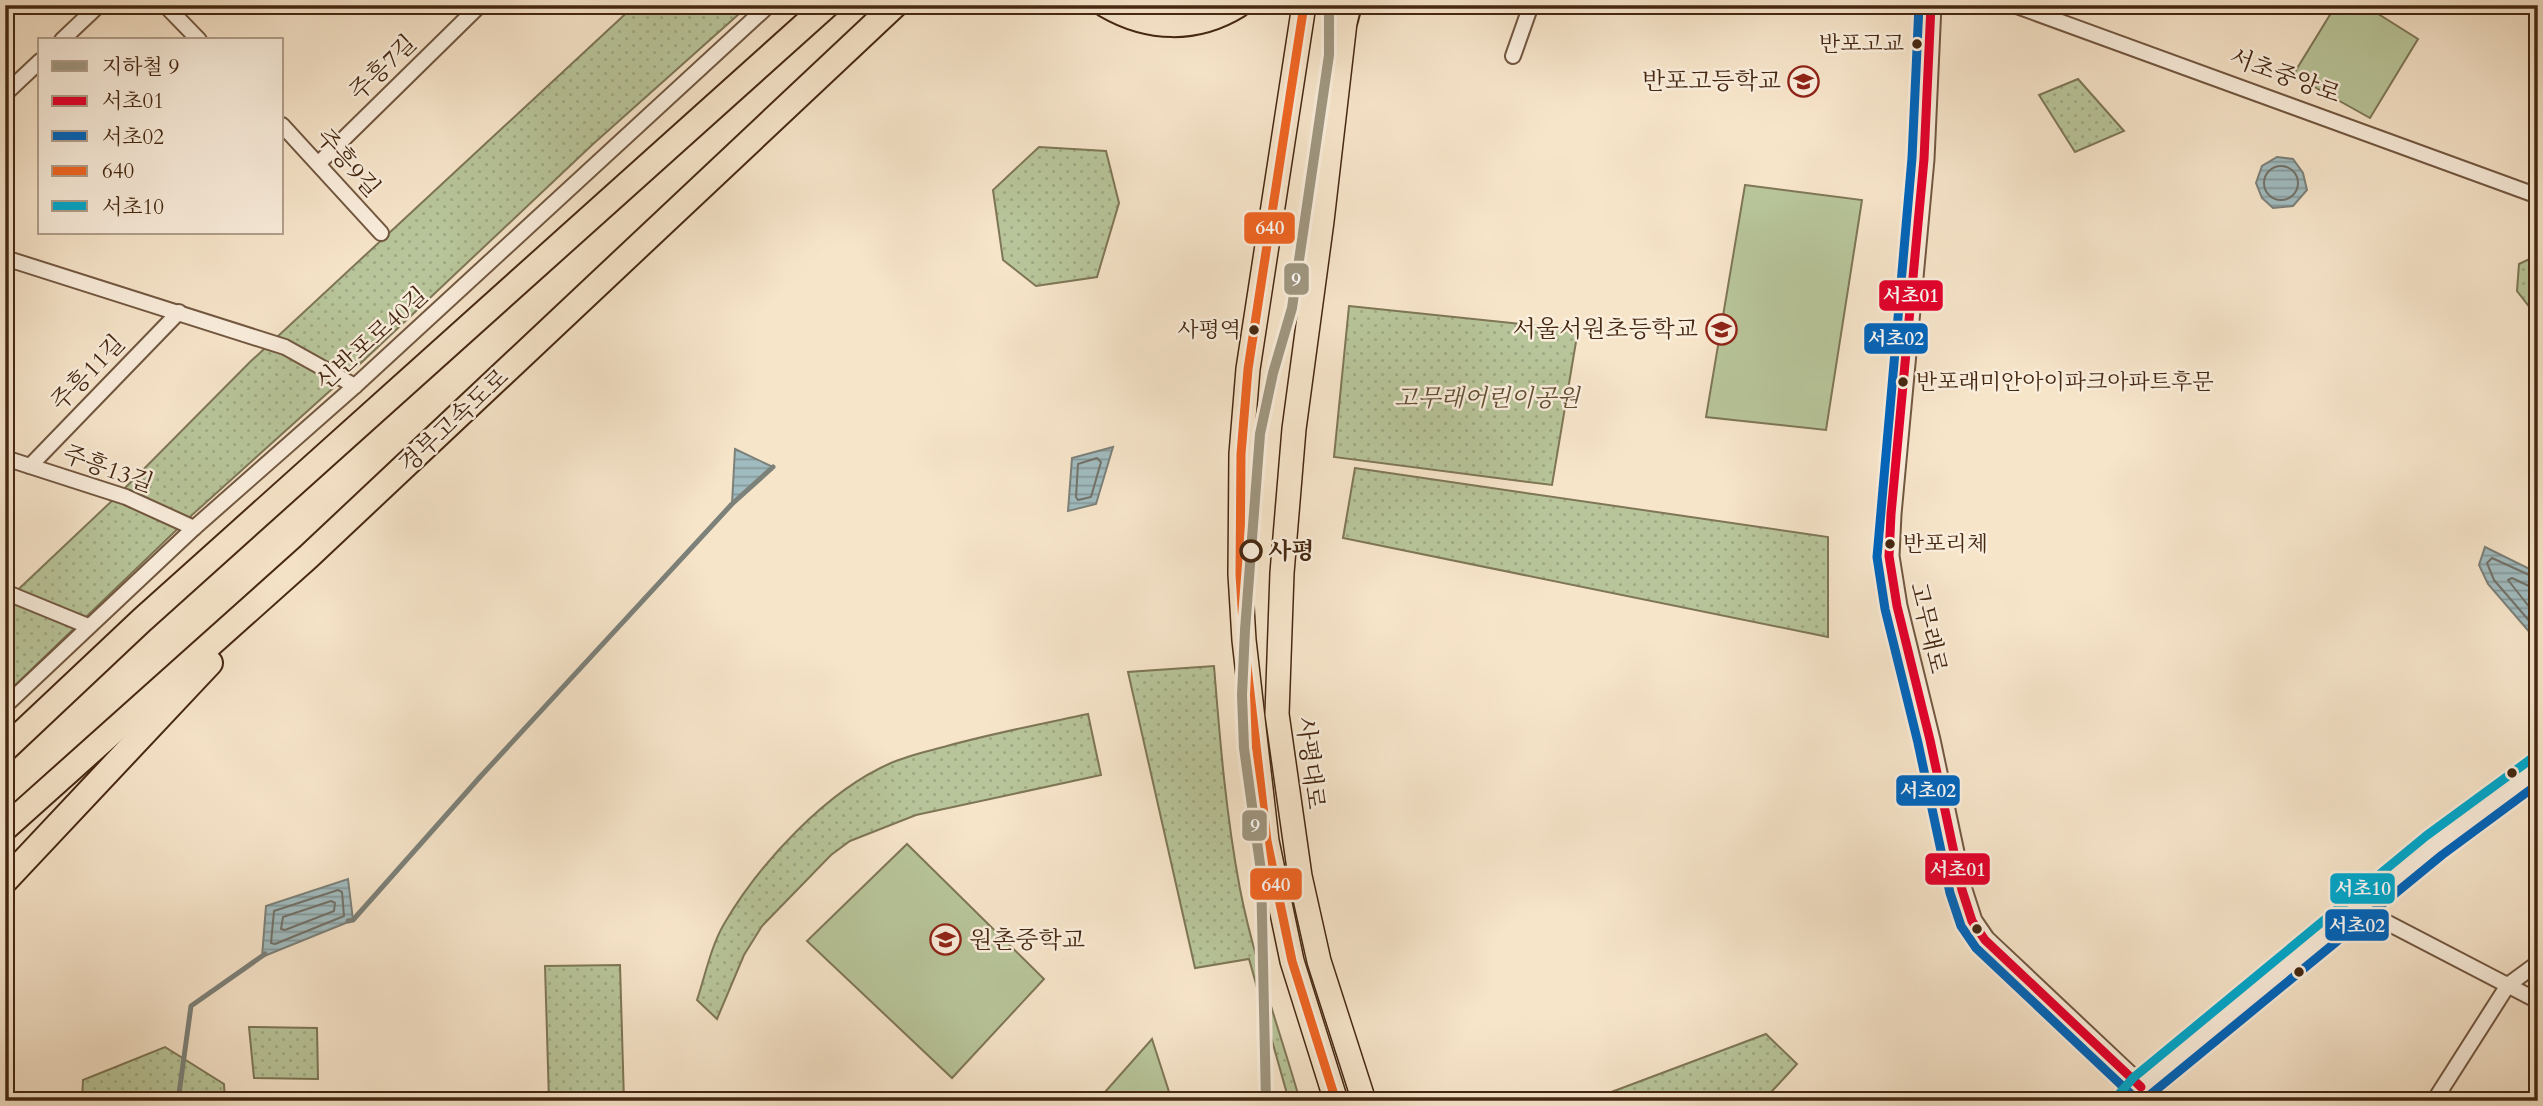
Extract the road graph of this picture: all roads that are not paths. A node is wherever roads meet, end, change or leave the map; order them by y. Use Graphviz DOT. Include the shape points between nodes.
graph roads {
  1 [pos="99,5"];
  2 [pos="165,5"];
  3 [pos="480,5"];
  4 [pos="769,5"];
  5 [pos="827,5"];
  6 [pos="895,5"];
  7 [pos="1106,5"];
  8 [pos="1238,5"];
  9 [pos="1304,5"];
  10 [pos="1531,5"];
  11 [pos="1931,5"];
  12 [pos="2014,5"];
  13 [pos="1347,10"];
  14 [pos="64,38"];
  15 [pos="197,38"];
  16 [pos="1513,56"];
  17 [pos="38,63"];
  18 [pos="5,94"];
  19 [pos="284,127"];
  20 [pos="319,163"];
  21 [pos="2538,196"];
  22 [pos="381,233"];
  23 [pos="5,258"];
  24 [pos="179,312"];
  25 [pos="355,386"];
  26 [pos="5,458"];
  27 [pos="30,466"];
  28 [pos="194,528"];
  29 [pos="308,557"];
  30 [pos="5,592"];
  31 [pos="88,626"];
  32 [pos="5,706"];
  33 [pos="5,749"];
  34 [pos="2538,769"];
  35 [pos="5,828"];
  36 [pos="5,881"];
  37 [pos="2359,908"];
  38 [pos="2538,962"];
  39 [pos="2508,985"];
  40 [pos="2538,1001"];
  41 [pos="2137,1096"];
  42 [pos="1336,1101"];
  43 [pos="1364,1101"];
  44 [pos="2434,1101"];
  1 -- 14 [label="street"];
  2 -- 15 [label="street"];
  3 -- 20 [label="street, 주흥7길"];
  4 -- 25 [label="street, 신반포로40길"];
  5 -- 33 [label="highway" via="142,620"];
  6 -- 29 [label="highway, 경부고속도로"];
  7 -- 8 [label="highway" via="1132,18 1178,25 1214,18"];
  9 -- 42 [label="main road" via="1248,369 1241,454 1240,574 1267,841 1292,961"];
  10 -- 16 [label="street"];
  11 -- 41 [label="street, 고무래로" via="1924,159 1891,514 1889,556 1897,606 1972,921 1985,940"];
  12 -- 21 [label="street, 서초중앙로"];
  13 -- 43 [label="main road, 사평대로" via="1294,429 1277,714 1300,876 1319,961"];
  17 -- 18 [label="street"];
  19 -- 20 [label="street, 주흥9길"];
  20 -- 22 [label="street, 주흥9길"];
  23 -- 24 [label="street"];
  24 -- 25 [label="street" via="285,347"];
  24 -- 27 [label="street, 주흥11길"];
  25 -- 28 [label="street, 신반포로40길"];
  26 -- 27 [label="street, 주흥13길"];
  27 -- 28 [label="street, 주흥13길" via="126,497"];
  28 -- 31 [label="street, 신반포로40길"];
  29 -- 35 [label="highway, 경부고속도로"];
  29 -- 36 [label="highway"];
  30 -- 31 [label="street"];
  31 -- 32 [label="street, 신반포로40길"];
  34 -- 37 [label="main road" via="2434,845"];
  37 -- 39 [label="street"];
  37 -- 41 [label="main road"];
  38 -- 39 [label="street"];
  39 -- 40 [label="street"];
  39 -- 44 [label="street"];
}
